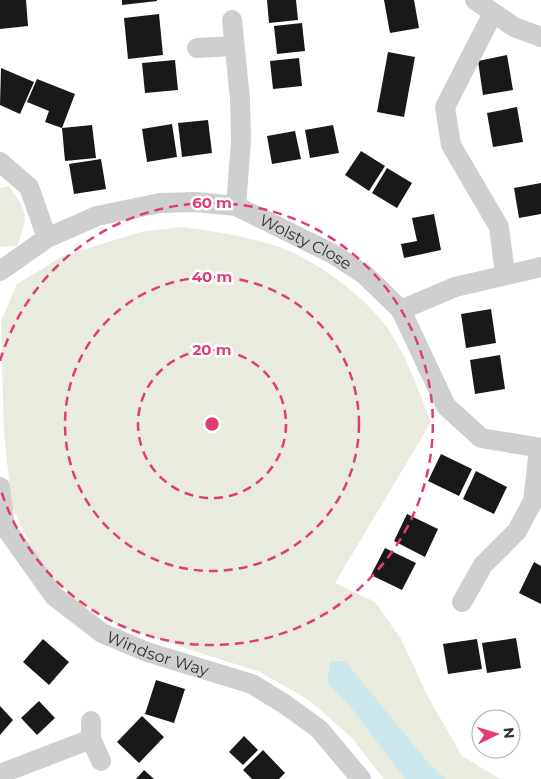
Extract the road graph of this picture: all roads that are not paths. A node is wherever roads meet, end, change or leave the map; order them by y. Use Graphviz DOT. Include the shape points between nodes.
graph roads {
  1 [pos="475,0"];
  2 [pos="493,13"];
  3 [pos="232,20"];
  4 [pos="541,37"];
  5 [pos="234,46"];
  6 [pos="197,48"];
  7 [pos="0,162"];
  8 [pos="236,206"];
  9 [pos="47,238"];
  10 [pos="541,267"];
  11 [pos="0,271"];
  12 [pos="505,274"];
  13 [pos="401,310"];
  14 [pos="540,449"];
  15 [pos="0,487"];
  16 [pos="2,527"];
  17 [pos="462,602"];
  18 [pos="101,761"];
  19 [pos="0,774"];
  20 [pos="361,779"];
  1 -- 2 [label="street"];
  2 -- 4 [label="street" via="514,27"];
  2 -- 12 [label="street" via="445,107 451,145 499,227"];
  3 -- 5 [label="street"];
  5 -- 6 [label="street"];
  5 -- 8 [label="street" via="240,100"];
  7 -- 9 [label="street" via="28,187"];
  8 -- 9 [label="street, Wolsty Close" via="196,202 136,206 97,216"];
  8 -- 13 [label="street, Wolsty Close" via="333,254 365,275"];
  9 -- 11 [label="street, Wolsty Close"];
  10 -- 12 [label="street"];
  12 -- 13 [label="street" via="454,287"];
  13 -- 14 [label="street, Wolsty Close" via="446,406 481,438"];
  14 -- 17 [label="street" via="533,501 517,531 482,565"];
  15 -- 16 [label="street, Windsor Way"];
  16 -- 20 [label="street, Windsor Way" via="54,596 102,633 147,652 252,684 319,729"];
  18 -- 19 [label="street" via="91,730"];
}
